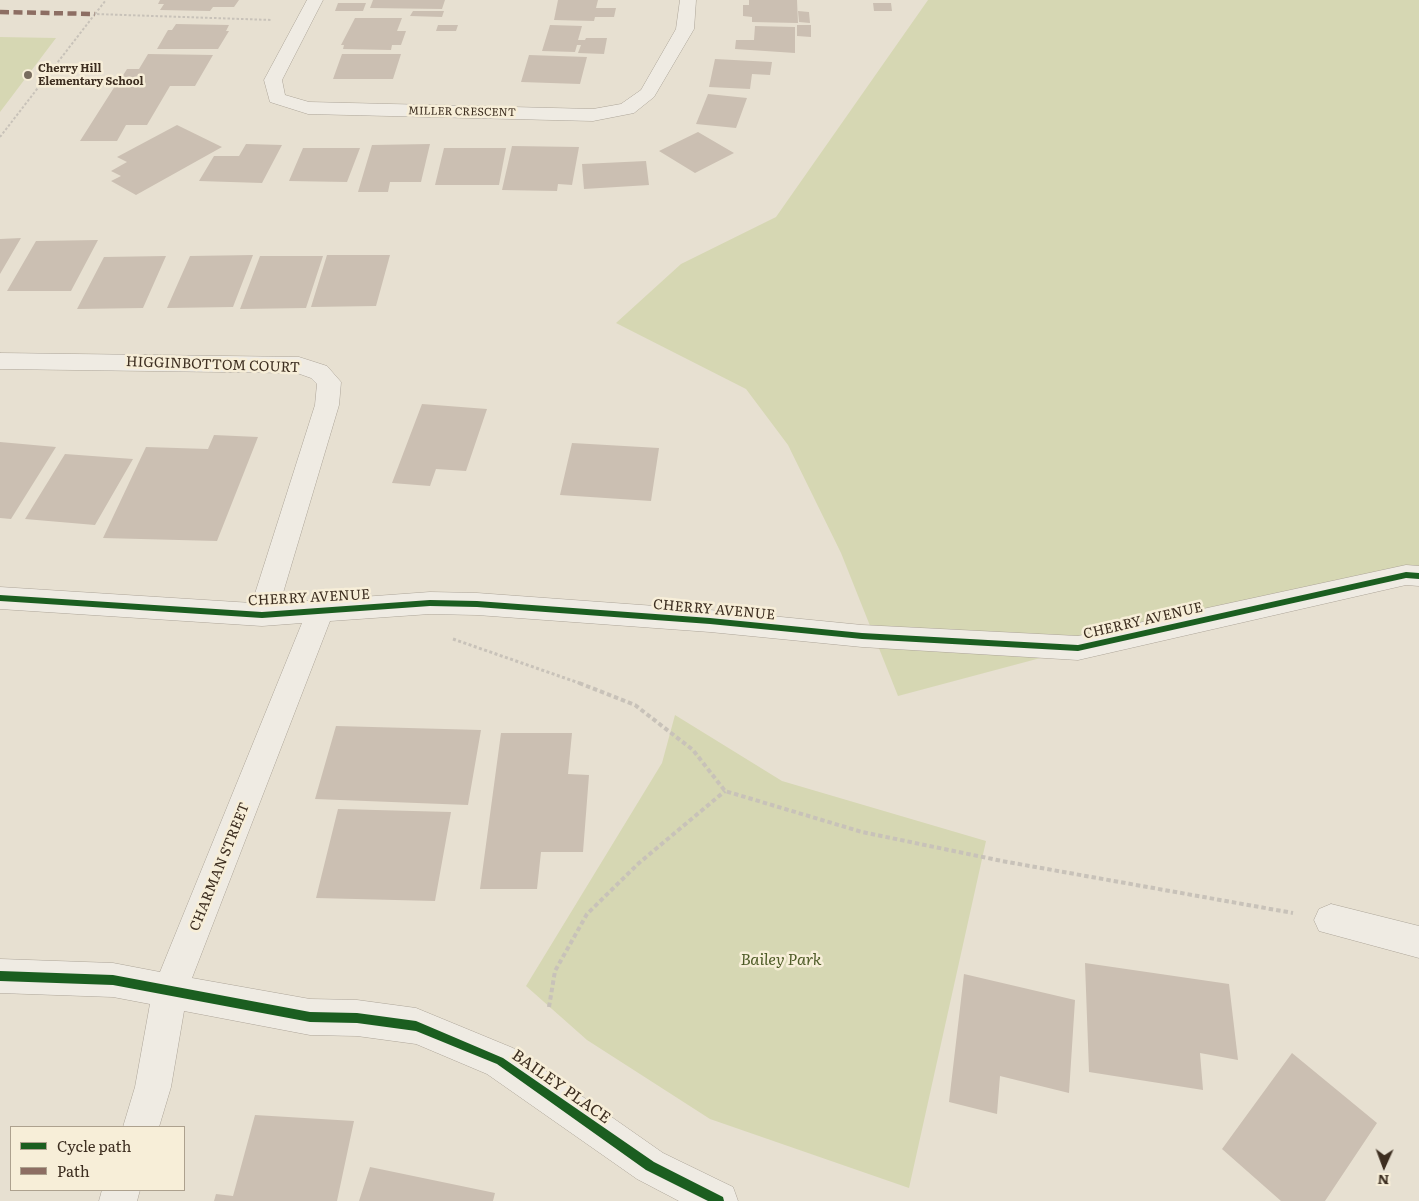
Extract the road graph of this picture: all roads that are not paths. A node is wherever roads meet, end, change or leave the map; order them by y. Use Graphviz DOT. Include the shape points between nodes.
graph roads {
  1 [pos="315,0"];
  2 [pos="688,0"];
  3 [pos="0,361"];
  4 [pos="1419,576"];
  5 [pos="0,598"];
  6 [pos="320,612"];
  7 [pos="262,615"];
  8 [pos="1331,920"];
  9 [pos="1419,942"];
  10 [pos="0,976"];
  11 [pos="170,992"];
  12 [pos="141,1126"];
  13 [pos="718,1201"];
  1 -- 2 [label="street, MILLER CRESCENT" via="273,80 276,98 308,108 593,115 627,109 648,93 685,29"];
  3 -- 7 [label="street, HIGGINBOTTOM COURT" via="299,365 319,372 329,382 327,405"];
  4 -- 6 [label="street, CHERRY AVENUE" via="1406,575 1078,648 862,636 477,604 430,603"];
  5 -- 7 [label="street, CHERRY AVENUE"];
  6 -- 7 [label="street, CHERRY AVENUE"];
  6 -- 11 [label="street, CHARMAN STREET"];
  8 -- 9 [label="street"];
  10 -- 11 [label="street, BAILEY PLACE" via="113,980"];
  11 -- 12 [label="street, CHARMAN STREET" via="153,1087"];
  11 -- 13 [label="street, BAILEY PLACE" via="310,1017 356,1018 416,1026 500,1061 650,1166"];
}
